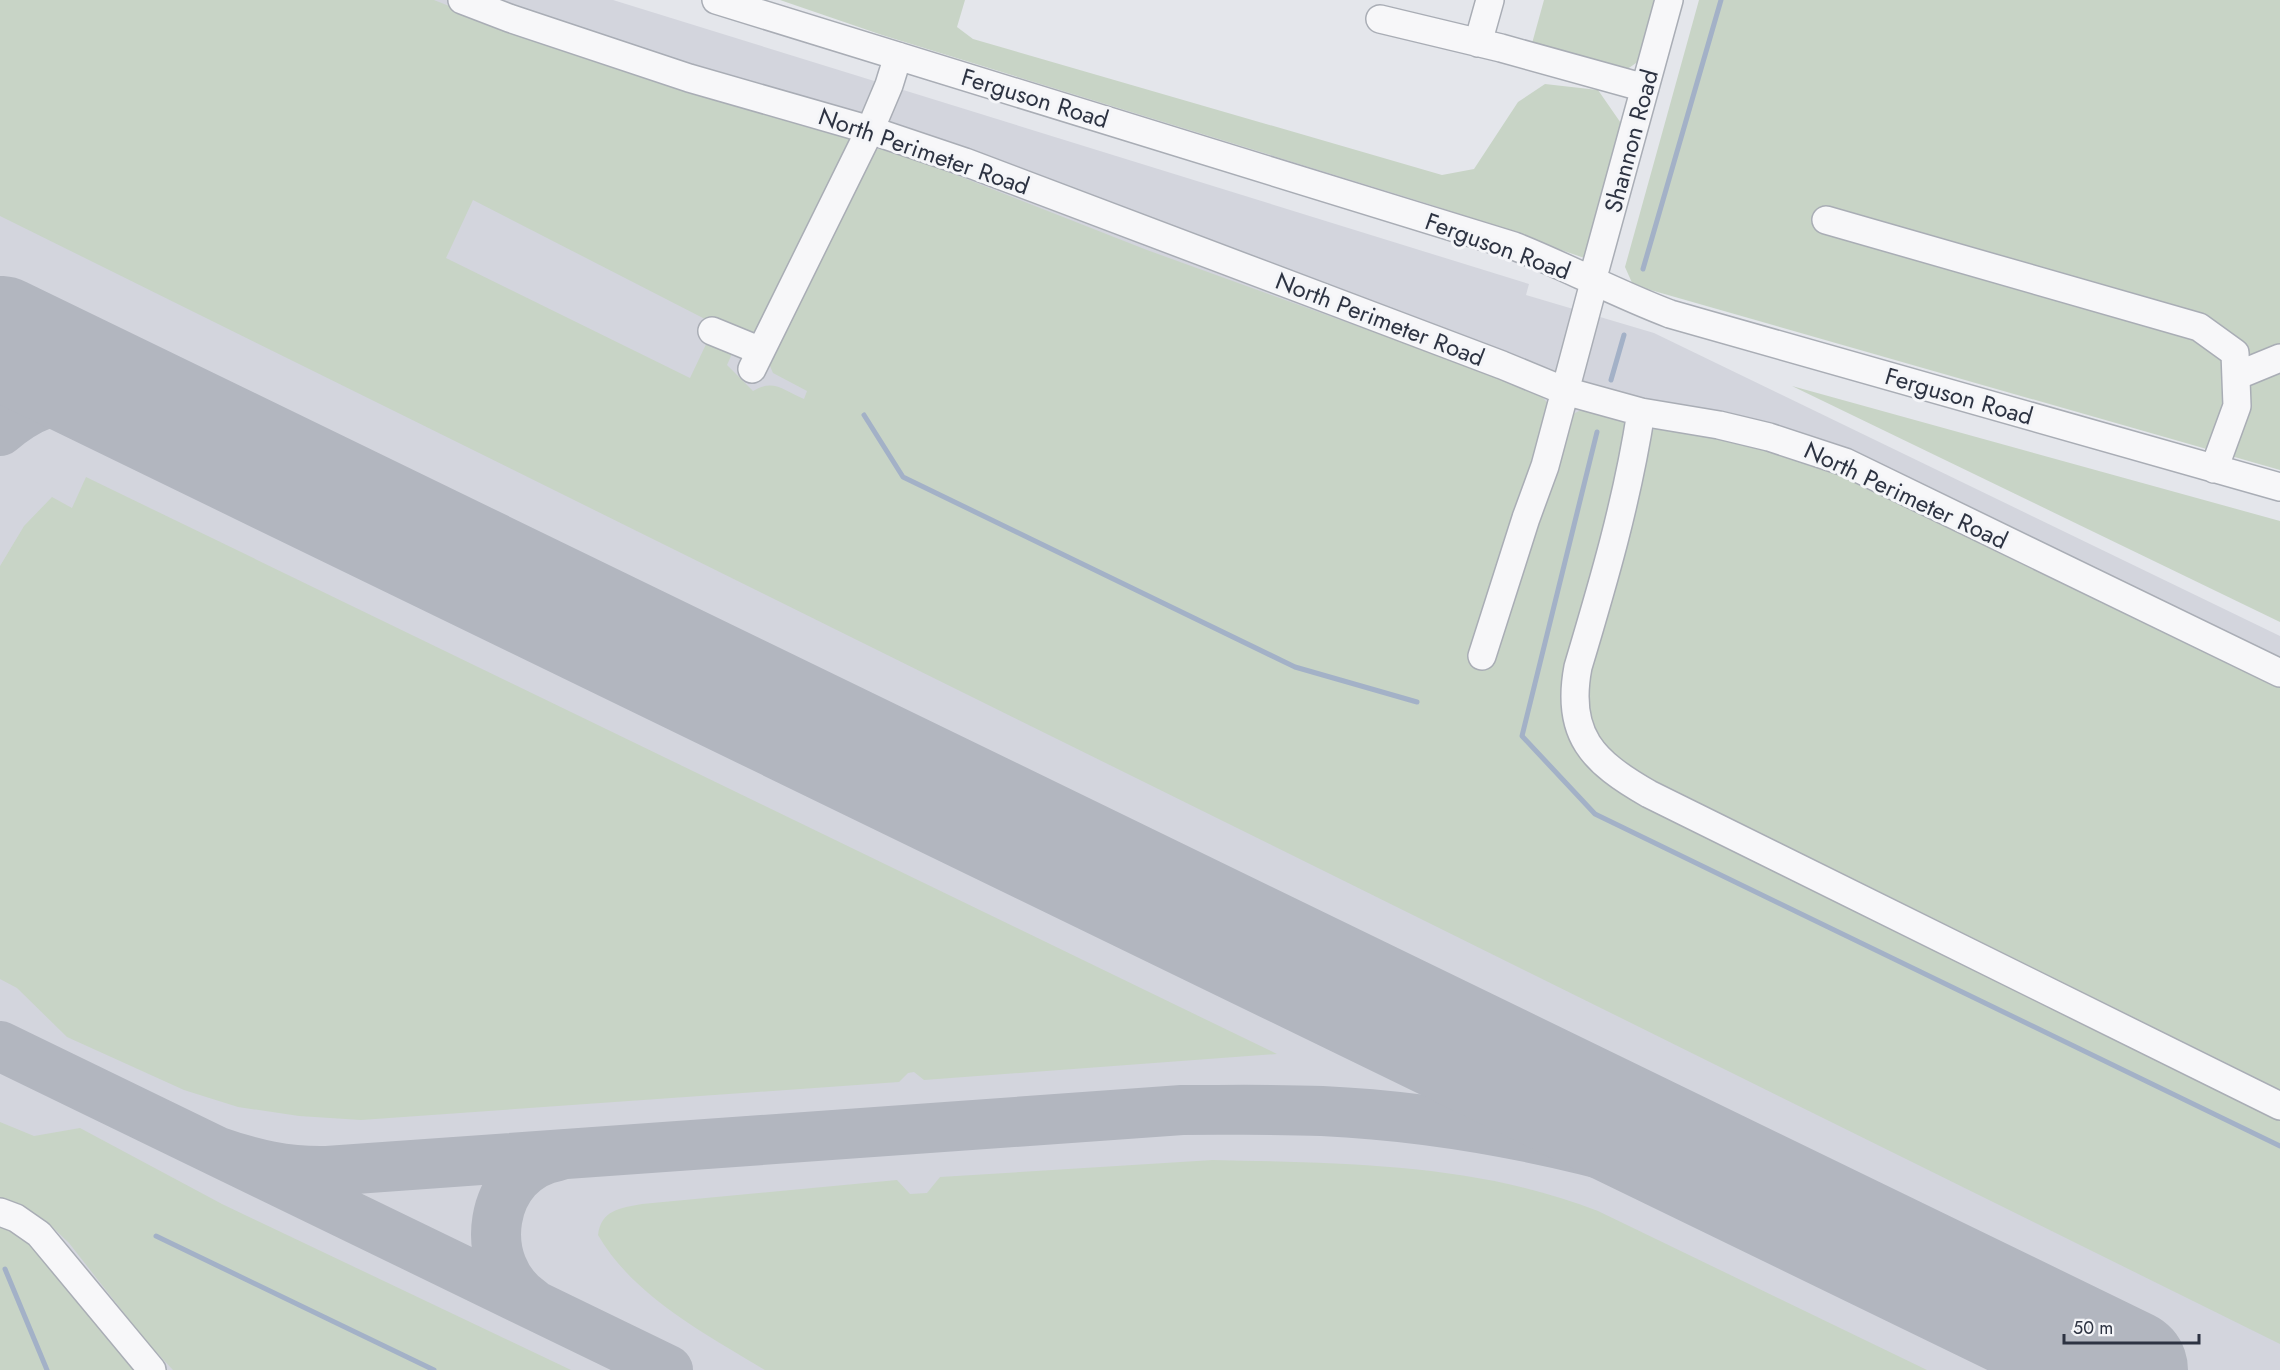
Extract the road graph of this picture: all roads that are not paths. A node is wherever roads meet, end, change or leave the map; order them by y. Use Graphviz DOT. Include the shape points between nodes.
graph roads {
  1 [pos="462,0"];
  2 [pos="716,0"];
  3 [pos="1490,0"];
  4 [pos="1669,0"];
  5 [pos="1380,19"];
  6 [pos="1478,43"];
  7 [pos="898,56"];
  8 [pos="1645,88"];
  9 [pos="870,130"];
  10 [pos="1826,220"];
  11 [pos="1592,281"];
  12 [pos="712,331"];
  13 [pos="2280,358"];
  14 [pos="2236,376"];
  15 [pos="1565,391"];
  16 [pos="1641,412"];
  17 [pos="2214,469"];
  18 [pos="2280,487"];
  19 [pos="1482,656"];
  20 [pos="2280,674"];
  21 [pos="2280,1106"];
  22 [pos="0,1212"];
  23 [pos="152,1370"];
  1 -- 9 [label="street, North Perimeter Road" via="688,78"];
  2 -- 7 [label="street, Ferguson Road"];
  3 -- 6 [label="street"];
  4 -- 8 [label="street, Shannon Road"];
  5 -- 6 [label="street"];
  6 -- 8 [label="street"];
  7 -- 9 [label="street"];
  7 -- 11 [label="street, Ferguson Road" via="1514,246"];
  8 -- 11 [label="street, Shannon Road"];
  9 -- 12 [label="street" via="756,360"];
  9 -- 15 [label="street, North Perimeter Road" via="965,162"];
  10 -- 14 [label="street" via="2199,327 2235,353"];
  11 -- 15 [label="street, Shannon Road" via="1593,290"];
  11 -- 17 [label="street, Ferguson Road" via="1670,314"];
  13 -- 14 [label="street"];
  14 -- 17 [label="street" via="2237,406"];
  15 -- 16 [label="street, North Perimeter Road"];
  15 -- 19 [label="street, Shannon Road" via="1545,466"];
  16 -- 20 [label="street, North Perimeter Road" via="1769,437 1845,462"];
  16 -- 21 [label="street" via="1617,537 1574,685 1576,718 1595,753 1626,781 1649,794"];
  17 -- 18 [label="street, Ferguson Road"];
  22 -- 23 [label="street" via="39,1234"];
}
